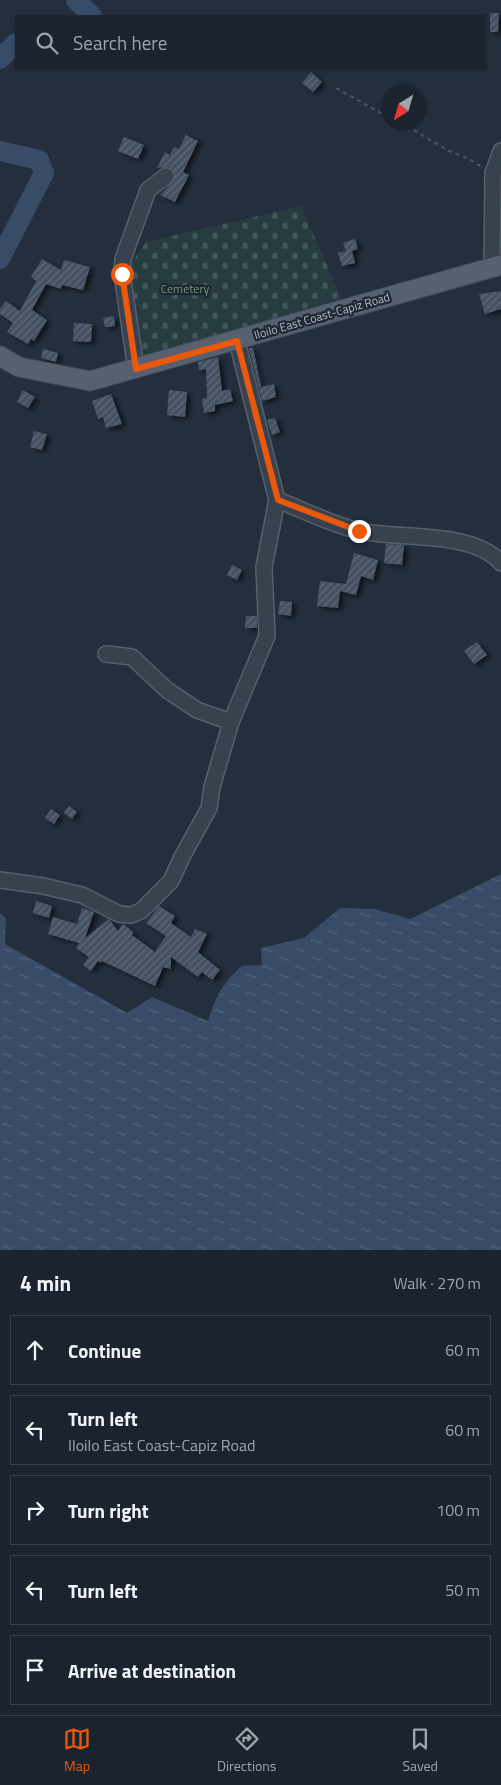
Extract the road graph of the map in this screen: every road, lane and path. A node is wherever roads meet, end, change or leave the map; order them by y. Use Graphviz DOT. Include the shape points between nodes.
graph roads {
  1 [pos="336,88"];
  2 [pos="381,113"];
  3 [pos="414,130"];
  4 [pos="501,151"];
  5 [pos="493,173"];
  6 [pos="166,176"];
  7 [pos="497,266"];
  8 [pos="237,341"];
  9 [pos="0,356"];
  10 [pos="136,369"];
  11 [pos="278,500"];
  12 [pos="501,563"];
  13 [pos="106,654"];
  14 [pos="231,722"];
  15 [pos="0,880"];
  1 -- 2 [label="path"];
  3 -- 5 [label="path"];
  4 -- 5 [label="street"];
  5 -- 7 [label="street"];
  6 -- 10 [label="street" via="148,190 123,259 122,274"];
  7 -- 8 [label="main road, Iloilo East Coast-Capiz Road"];
  8 -- 10 [label="main road, Iloilo East Coast-Capiz Road"];
  8 -- 11 [label="street"];
  9 -- 10 [label="main road, Iloilo East Coast-Capiz Road" via="19,367 90,381"];
  11 -- 12 [label="street" via="359,531 475,544 493,553"];
  11 -- 14 [label="street" via="264,567 267,636"];
  13 -- 14 [label="street" via="132,657 167,690 197,710"];
  14 -- 15 [label="street" via="209,808 171,881 141,911 131,915 119,914 82,895"];
}
